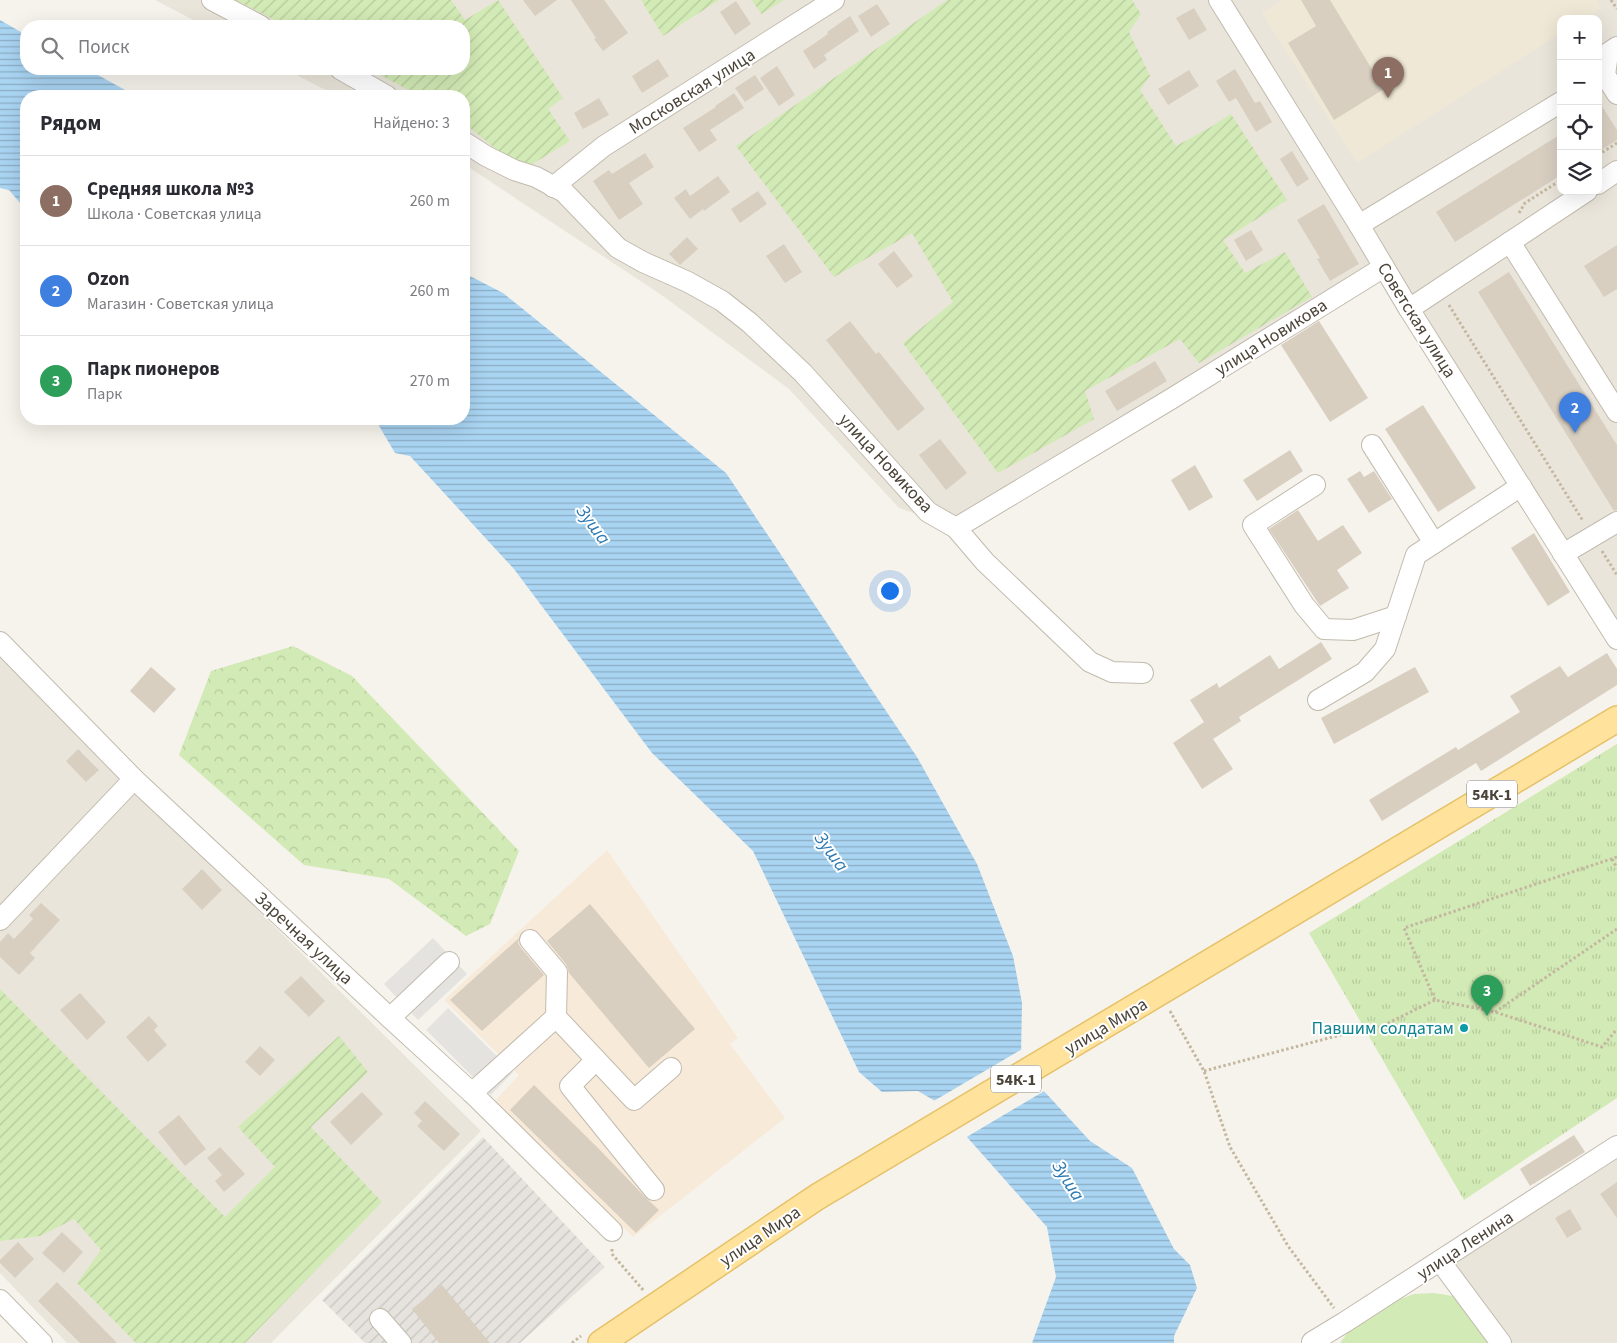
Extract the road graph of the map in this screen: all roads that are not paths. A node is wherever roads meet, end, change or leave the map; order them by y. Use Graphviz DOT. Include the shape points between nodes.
graph roads {
  1 [pos="212,0"];
  2 [pos="834,0"];
  3 [pos="1219,0"];
  4 [pos="250,20"];
  5 [pos="1617,47"];
  6 [pos="1602,74"];
  7 [pos="350,75"];
  8 [pos="1602,78"];
  9 [pos="377,90"];
  10 [pos="1617,94"];
  11 [pos="1557,104"];
  12 [pos="470,146"];
  13 [pos="1617,171"];
  14 [pos="1602,181"];
  15 [pos="553,186"];
  16 [pos="1581,195"];
  17 [pos="1359,225"];
  18 [pos="1510,242"];
  19 [pos="1384,266"];
  20 [pos="1409,309"];
  21 [pos="1617,412"];
  22 [pos="1372,445"];
  23 [pos="1316,485"];
  24 [pos="1521,486"];
  25 [pos="1617,522"];
  26 [pos="956,528"];
  27 [pos="1434,543"];
  28 [pos="1563,554"];
  29 [pos="1396,616"];
  30 [pos="1617,639"];
  31 [pos="0,642"];
  32 [pos="1143,673"];
  33 [pos="1318,700"];
  34 [pos="1617,719"];
  35 [pos="134,778"];
  36 [pos="0,920"];
  37 [pos="530,940"];
  38 [pos="449,962"];
  39 [pos="556,1017"];
  40 [pos="390,1018"];
  41 [pos="596,1060"];
  42 [pos="671,1068"];
  43 [pos="472,1093"];
  44 [pos="1614,1154"];
  45 [pos="654,1190"];
  46 [pos="612,1231"];
  47 [pos="1440,1261"];
  48 [pos="0,1300"];
  49 [pos="380,1319"];
  50 [pos="1312,1342"];
  51 [pos="42,1343"];
  52 [pos="400,1343"];
  53 [pos="601,1343"];
  54 [pos="1501,1343"];
  1 -- 4 [label="street"];
  2 -- 15 [label="street, Московская улица" via="604,146"];
  3 -- 17 [label="street, Советская улица"];
  5 -- 6 [label="street" via="1608,53"];
  7 -- 9 [label="street"];
  8 -- 10 [label="street"];
  11 -- 17 [label="street"];
  12 -- 15 [label="street, улица Новикова" via="514,170"];
  13 -- 14 [label="street"];
  15 -- 26 [label="street, улица Новикова" via="564,192 618,248 722,300 750,323 803,372 928,512"];
  16 -- 18 [label="street"];
  17 -- 19 [label="street, Советская улица"];
  18 -- 20 [label="street"];
  18 -- 21 [label="street"];
  19 -- 20 [label="street, Советская улица"];
  19 -- 26 [label="street, улица Новикова"];
  20 -- 24 [label="street, Советская улица"];
  22 -- 27 [label="street"];
  23 -- 29 [label="street" via="1253,525 1304,606 1324,629 1353,630"];
  24 -- 27 [label="street"];
  24 -- 28 [label="street, Советская улица"];
  25 -- 28 [label="street"];
  26 -- 32 [label="street" via="985,562 1090,662 1112,672"];
  27 -- 29 [label="street" via="1416,555"];
  28 -- 30 [label="street, Советская улица"];
  29 -- 33 [label="street" via="1385,649 1364,672"];
  31 -- 35 [label="street, Заречная улица"];
  34 -- 53 [label="main road, улица Мира / 54К-1" via="817,1197"];
  35 -- 36 [label="street"];
  35 -- 40 [label="street, Заречная улица"];
  37 -- 39 [label="street" via="557,972"];
  38 -- 40 [label="street"];
  39 -- 41 [label="street"];
  39 -- 43 [label="street"];
  40 -- 43 [label="street, Заречная улица"];
  41 -- 42 [label="street" via="634,1100"];
  41 -- 45 [label="street" via="570,1086"];
  43 -- 46 [label="street, Заречная улица"];
  44 -- 47 [label="street, улица Ленина"];
  47 -- 50 [label="street, улица Ленина"];
  47 -- 54 [label="street"];
  48 -- 51 [label="street"];
  49 -- 52 [label="street"];
}
